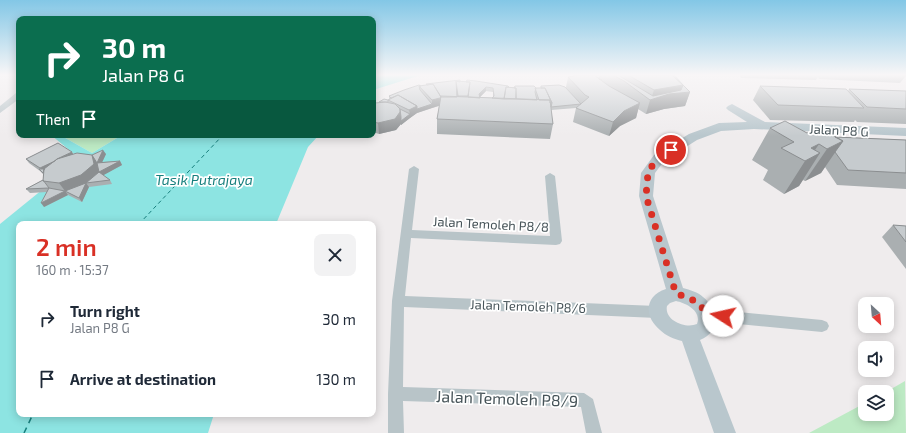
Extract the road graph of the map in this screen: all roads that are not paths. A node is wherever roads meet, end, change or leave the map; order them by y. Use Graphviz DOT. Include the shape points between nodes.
graph roads {
  1 [pos="16,97"];
  2 [pos="0,110"];
  3 [pos="763,126"];
  4 [pos="719,127"];
  5 [pos="906,132"];
  6 [pos="414,169"];
  7 [pos="550,176"];
  8 [pos="407,234"];
  9 [pos="676,294"];
  10 [pos="398,301"];
  11 [pos="657,312"];
  12 [pos="707,315"];
  13 [pos="822,326"];
  14 [pos="688,334"];
  15 [pos="395,394"];
  16 [pos="396,433"];
  17 [pos="594,433"];
  18 [pos="725,433"];
  1 -- 2 [label="street"];
  3 -- 4 [label="street, Jalan P8 G"];
  3 -- 4 [label="street" via="731,106"];
  3 -- 5 [label="street, Jalan P8 G"];
  4 -- 9 [label="street, Jalan P8 G" via="692,137 671,150 659,158 648,173 646,196"];
  6 -- 8 [label="street"];
  7 -- 8 [label="street, Jalan Temoleh P8/8" via="556,241"];
  8 -- 10 [label="street"];
  9 -- 11 [label="street" via="667,294 661,298 657,304"];
  9 -- 12 [label="street" via="695,300"];
  10 -- 11 [label="street, Jalan Temoleh P8/6"];
  10 -- 15 [label="street"];
  11 -- 14 [label="street" via="669,327"];
  12 -- 13 [label="street"];
  12 -- 14 [label="street" via="706,327 702,331"];
  14 -- 18 [label="street"];
  15 -- 16 [label="street"];
  15 -- 17 [label="street, Jalan Temoleh P8/9" via="584,400 588,404"];
}
